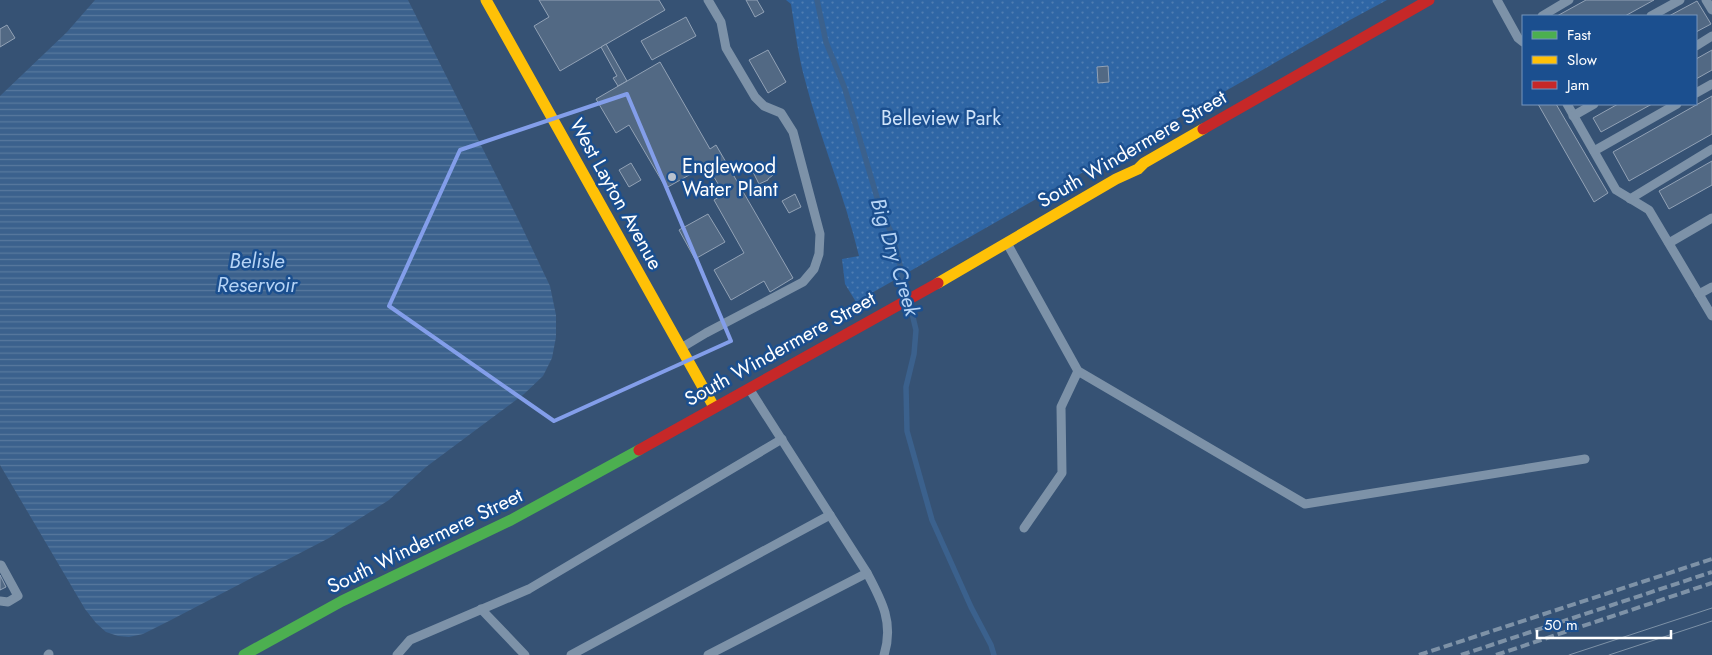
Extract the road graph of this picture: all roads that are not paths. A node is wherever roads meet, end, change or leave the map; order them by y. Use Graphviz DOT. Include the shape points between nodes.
graph roads {
  1 [pos="487,0"];
  2 [pos="708,0"];
  3 [pos="1429,0"];
  4 [pos="1497,0"];
  5 [pos="1569,0"];
  6 [pos="1680,0"];
  7 [pos="1706,0"];
  8 [pos="1712,10"];
  9 [pos="1544,15"];
  10 [pos="1653,15"];
  11 [pos="1522,28"];
  12 [pos="1515,32"];
  13 [pos="1712,36"];
  14 [pos="1522,41"];
  15 [pos="1697,45"];
  16 [pos="1712,84"];
  17 [pos="1697,92"];
  18 [pos="1568,105"];
  19 [pos="1592,105"];
  20 [pos="1675,105"];
  21 [pos="1574,116"];
  22 [pos="1712,149"];
  23 [pos="1594,151"];
  24 [pos="1630,199"];
  25 [pos="1712,218"];
  26 [pos="1006,243"];
  27 [pos="1669,243"];
  28 [pos="1712,287"];
  29 [pos="1699,294"];
  30 [pos="1712,316"];
  31 [pos="681,348"];
  32 [pos="1078,371"];
  33 [pos="748,388"];
  34 [pos="714,407"];
  35 [pos="782,439"];
  36 [pos="1585,459"];
  37 [pos="830,515"];
  38 [pos="1024,528"];
  39 [pos="1,565"];
  40 [pos="867,573"];
  41 [pos="0,601"];
  42 [pos="480,609"];
  43 [pos="244,655"];
  44 [pos="397,655"];
  45 [pos="526,655"];
  46 [pos="571,655"];
  47 [pos="708,655"];
  48 [pos="884,655"];
  1 -- 31 [label="street, West Layton Avenue"];
  2 -- 31 [label="lane" via="721,22 726,48 755,97 764,106 781,113 793,132 820,234 819,254 814,269 803,282"];
  3 -- 26 [label="street, South Windermere Street"];
  4 -- 12 [label="lane"];
  5 -- 9 [label="lane"];
  6 -- 10 [label="lane"];
  7 -- 8 [label="lane"];
  11 -- 12 [label="lane"];
  12 -- 14 [label="lane"];
  13 -- 15 [label="lane"];
  16 -- 17 [label="lane"];
  18 -- 21 [label="lane"];
  19 -- 21 [label="lane"];
  20 -- 23 [label="lane"];
  21 -- 23 [label="lane"];
  22 -- 24 [label="lane"];
  23 -- 24 [label="lane" via="1616,190"];
  24 -- 27 [label="lane" via="1649,210"];
  25 -- 27 [label="lane"];
  26 -- 32 [label="lane"];
  26 -- 33 [label="street, South Windermere Street"];
  27 -- 29 [label="lane"];
  28 -- 29 [label="lane"];
  29 -- 30 [label="lane"];
  31 -- 34 [label="street, West Layton Avenue"];
  32 -- 36 [label="lane" via="1305,504"];
  32 -- 38 [label="lane" via="1061,407 1062,473"];
  33 -- 34 [label="street, South Windermere Street"];
  33 -- 35 [label="lane"];
  34 -- 43 [label="street, South Windermere Street" via="506,524 299,623"];
  35 -- 37 [label="lane"];
  35 -- 42 [label="lane" via="529,589"];
  37 -- 40 [label="lane"];
  37 -- 46 [label="lane"];
  39 -- 41 [label="lane" via="18,596 8,602"];
  40 -- 47 [label="lane"];
  40 -- 48 [label="lane" via="883,604 888,630"];
  42 -- 44 [label="lane" via="410,640"];
  42 -- 45 [label="lane"];
}
